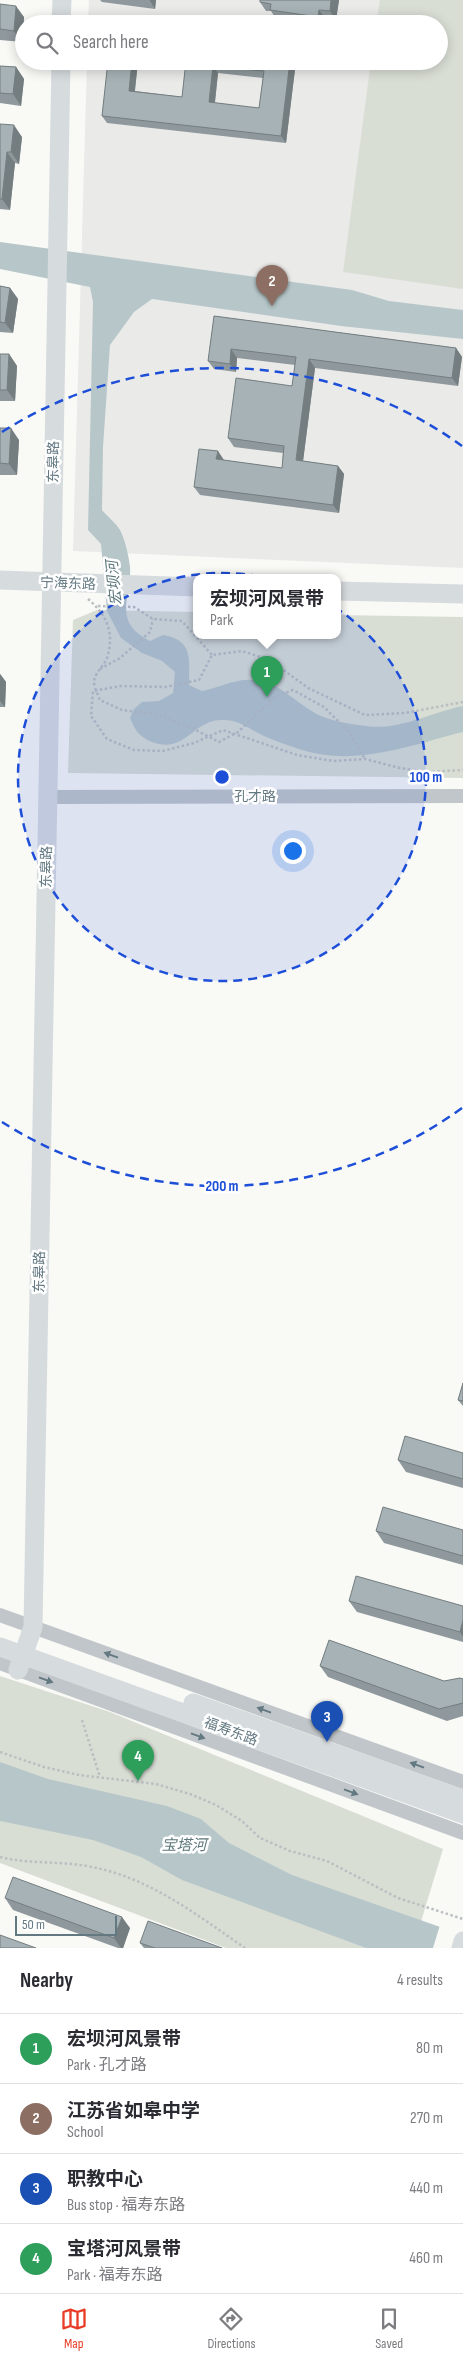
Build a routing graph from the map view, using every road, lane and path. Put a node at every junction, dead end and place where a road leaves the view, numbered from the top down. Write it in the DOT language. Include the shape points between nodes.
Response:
graph roads {
  1 [pos="62,0"];
  2 [pos="62,15"];
  3 [pos="61,70"];
  4 [pos="0,580"];
  5 [pos="50,583"];
  6 [pos="193,587"];
  7 [pos="341,591"];
  8 [pos="463,594"];
  9 [pos="153,619"];
  10 [pos="193,633"];
  11 [pos="198,639"];
  12 [pos="212,655"];
  13 [pos="99,669"];
  14 [pos="463,702"];
  15 [pos="366,759"];
  16 [pos="463,770"];
  17 [pos="463,796"];
  18 [pos="47,797"];
  19 [pos="0,1614"];
  20 [pos="0,1634"];
  21 [pos="0,1647"];
  22 [pos="25,1649"];
  23 [pos="0,1663"];
  24 [pos="82,1720"];
  25 [pos="0,1752"];
  26 [pos="100,1777"];
  27 [pos="463,1782"];
  28 [pos="463,1799"];
  29 [pos="463,1814"];
  30 [pos="463,1832"];
  31 [pos="0,1857"];
  32 [pos="463,1919"];
  33 [pos="463,1941"];
  34 [pos="245,1948"];
  35 [pos="461,1948"];
  1 -- 2 [label="street"];
  3 -- 5 [label="street, 东皋路"];
  4 -- 5 [label="street, 宁海东路"];
  5 -- 6 [label="street, 宁海东路"];
  5 -- 18 [label="street, 东皋路"];
  7 -- 8 [label="street"];
  9 -- 10 [label="path" via="182,621"];
  9 -- 13 [label="path" via="150,632 120,658"];
  9 -- 13 [label="path" via="134,607 97,606 111,630 107,659"];
  11 -- 12 [label="path"];
  12 -- 14 [label="path" via="242,651 270,660 308,688 365,715"];
  12 -- 15 [label="path" via="199,680 165,688 121,686 93,691 91,716 107,739 134,750 163,751 194,743 223,730 297,755 333,761"];
  13 -- 15 [label="path" via="94,683 100,700 122,710 162,716 219,742 238,732 275,696 293,690 324,707 348,732"];
  15 -- 16 [label="path" via="426,772"];
  17 -- 18 [label="street, 孔才路"];
  18 -- 22 [label="street, 东皋路"];
  19 -- 22 [label="street"];
  20 -- 22 [label="street, 福寿东路"];
  21 -- 22 [label="street, 福寿东路"];
  22 -- 23 [label="street"];
  27 -- 22 [label="street, one-way"];
  22 -- 28 [label="street, 福寿东路"];
  22 -- 29 [label="street, 福寿东路"];
  22 -- 30 [label="street, one-way"];
  24 -- 26 [label="path"];
  25 -- 26 [label="path" via="44,1768"];
  26 -- 32 [label="path" via="156,1784 216,1804 260,1838 290,1852 327,1861 398,1898"];
  31 -- 34 [label="path" via="86,1866 137,1880 169,1896"];
  33 -- 35 [label="street"];
}
